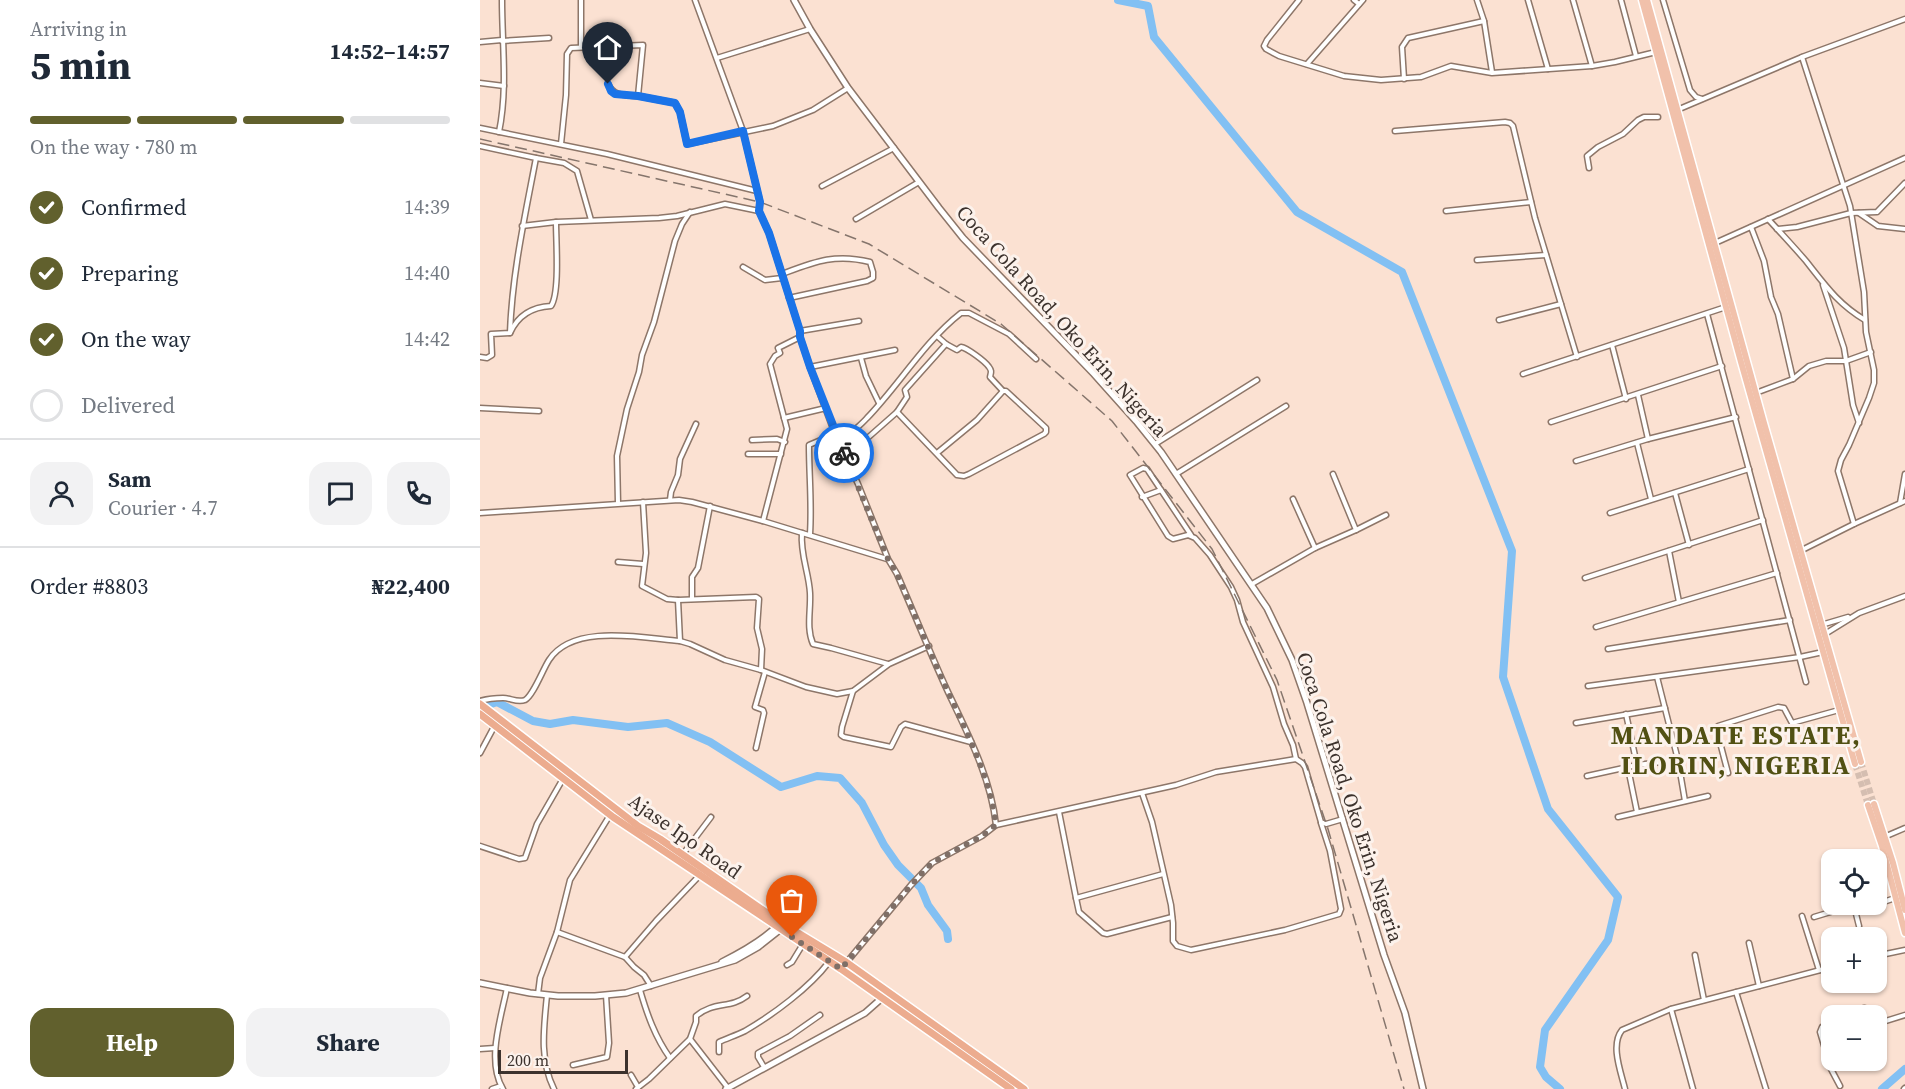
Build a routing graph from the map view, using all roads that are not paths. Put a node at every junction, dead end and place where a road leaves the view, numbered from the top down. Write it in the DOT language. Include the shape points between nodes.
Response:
graph roads {
  1 [pos="502,0"];
  2 [pos="581,0"];
  3 [pos="695,0"];
  4 [pos="794,0"];
  5 [pos="1299,0"];
  6 [pos="1354,0"];
  7 [pos="1477,0"];
  8 [pos="1528,0"];
  9 [pos="1573,0"];
  10 [pos="1621,0"];
  11 [pos="1642,0"];
  12 [pos="1647,0"];
  13 [pos="1663,0"];
  14 [pos="1361,2"];
  15 [pos="1905,19"];
  16 [pos="1484,21"];
  17 [pos="810,29"];
  18 [pos="549,38"];
  19 [pos="502,41"];
  20 [pos="480,42"];
  21 [pos="581,48"];
  22 [pos="1656,52"];
  23 [pos="1636,56"];
  24 [pos="1802,57"];
  25 [pos="717,58"];
  26 [pos="1307,64"];
  27 [pos="1592,66"];
  28 [pos="1548,69"];
  29 [pos="1492,73"];
  30 [pos="1404,79"];
  31 [pos="480,83"];
  32 [pos="608,84"];
  33 [pos="504,86"];
  34 [pos="848,88"];
  35 [pos="638,96"];
  36 [pos="1703,99"];
  37 [pos="1674,111"];
  38 [pos="1658,117"];
  39 [pos="480,128"];
  40 [pos="743,131"];
  41 [pos="1395,131"];
  42 [pos="499,132"];
  43 [pos="561,144"];
  44 [pos="480,146"];
  45 [pos="894,147"];
  46 [pos="536,158"];
  47 [pos="1905,158"];
  48 [pos="1589,168"];
  49 [pos="919,182"];
  50 [pos="1905,183"];
  51 [pos="822,186"];
  52 [pos="1843,186"];
  53 [pos="757,191"];
  54 [pos="1531,202"];
  55 [pos="759,211"];
  56 [pos="1446,211"];
  57 [pos="690,212"];
  58 [pos="1858,212"];
  59 [pos="1851,213"];
  60 [pos="677,216"];
  61 [pos="856,219"];
  62 [pos="1768,219"];
  63 [pos="591,220"];
  64 [pos="556,222"];
  65 [pos="682,224"];
  66 [pos="522,226"];
  67 [pos="1751,227"];
  68 [pos="1778,229"];
  69 [pos="1905,229"];
  70 [pos="1714,243"];
  71 [pos="1546,255"];
  72 [pos="1477,260"];
  73 [pos="743,267"];
  74 [pos="782,276"];
  75 [pos="1823,285"];
  76 [pos="789,298"];
  77 [pos="1561,304"];
  78 [pos="1726,307"];
  79 [pos="1707,314"];
  80 [pos="1498,320"];
  81 [pos="859,321"];
  82 [pos="1866,321"];
  83 [pos="800,331"];
  84 [pos="510,333"];
  85 [pos="937,336"];
  86 [pos="800,337"];
  87 [pos="946,344"];
  88 [pos="1612,345"];
  89 [pos="895,350"];
  90 [pos="1871,352"];
  91 [pos="480,357"];
  92 [pos="1577,357"];
  93 [pos="861,358"];
  94 [pos="1036,359"];
  95 [pos="1846,362"];
  96 [pos="1722,366"];
  97 [pos="810,367"];
  98 [pos="1523,374"];
  99 [pos="1793,379"];
  100 [pos="1257,380"];
  101 [pos="1003,391"];
  102 [pos="1761,391"];
  103 [pos="1638,395"];
  104 [pos="1626,399"];
  105 [pos="879,403"];
  106 [pos="1286,406"];
  107 [pos="480,408"];
  108 [pos="826,408"];
  109 [pos="539,411"];
  110 [pos="897,412"];
  111 [pos="1736,417"];
  112 [pos="784,418"];
  113 [pos="1551,422"];
  114 [pos="1859,423"];
  115 [pos="696,424"];
  116 [pos="835,434"];
  117 [pos="1648,439"];
  118 [pos="752,440"];
  119 [pos="863,441"];
  120 [pos="785,442"];
  121 [pos="1637,443"];
  122 [pos="1155,444"];
  123 [pos="841,446"];
  124 [pos="937,453"];
  125 [pos="748,454"];
  126 [pos="781,454"];
  127 [pos="1576,461"];
  128 [pos="1749,469"];
  129 [pos="1176,474"];
  130 [pos="1333,474"];
  131 [pos="1905,474"];
  132 [pos="1161,490"];
  133 [pos="1675,493"];
  134 [pos="1142,497"];
  135 [pos="1293,499"];
  136 [pos="670,500"];
  137 [pos="1652,500"];
  138 [pos="1905,501"];
  139 [pos="643,502"];
  140 [pos="618,503"];
  141 [pos="1899,504"];
  142 [pos="710,506"];
  143 [pos="480,513"];
  144 [pos="1610,513"];
  145 [pos="1386,515"];
  146 [pos="1763,520"];
  147 [pos="763,521"];
  148 [pos="1854,524"];
  149 [pos="1356,530"];
  150 [pos="802,533"];
  151 [pos="810,534"];
  152 [pos="1195,538"];
  153 [pos="1689,545"];
  154 [pos="1315,548"];
  155 [pos="1669,550"];
  156 [pos="1799,551"];
  157 [pos="888,559"];
  158 [pos="618,562"];
  159 [pos="644,564"];
  160 [pos="1777,573"];
  161 [pos="1585,578"];
  162 [pos="1252,584"];
  163 [pos="1905,596"];
  164 [pos="692,598"];
  165 [pos="678,600"];
  166 [pos="1679,602"];
  167 [pos="1852,616"];
  168 [pos="1790,620"];
  169 [pos="1819,625"];
  170 [pos="1596,627"];
  171 [pos="1825,635"];
  172 [pos="680,641"];
  173 [pos="929,646"];
  174 [pos="1608,649"];
  175 [pos="1823,652"];
  176 [pos="1800,657"];
  177 [pos="889,664"];
  178 [pos="763,671"];
  179 [pos="1657,677"];
  180 [pos="1806,682"];
  181 [pos="1588,686"];
  182 [pos="853,691"];
  183 [pos="481,706"];
  184 [pos="1665,708"];
  185 [pos="1840,710"];
  186 [pos="1626,714"];
  187 [pos="1576,723"];
  188 [pos="495,725"];
  189 [pos="972,742"];
  190 [pos="756,748"];
  191 [pos="480,753"];
  192 [pos="1296,759"];
  193 [pos="1678,760"];
  194 [pos="1637,765"];
  195 [pos="1628,768"];
  196 [pos="1728,773"];
  197 [pos="1587,776"];
  198 [pos="564,777"];
  199 [pos="583,788"];
  200 [pos="1142,793"];
  201 [pos="1708,796"];
  202 [pos="1685,801"];
  203 [pos="1871,805"];
  204 [pos="1059,812"];
  205 [pos="1637,812"];
  206 [pos="610,814"];
  207 [pos="711,817"];
  208 [pos="1618,817"];
  209 [pos="1343,819"];
  210 [pos="1321,822"];
  211 [pos="996,825"];
  212 [pos="1905,828"];
  213 [pos="1882,838"];
  214 [pos="480,846"];
  215 [pos="682,855"];
  216 [pos="1163,874"];
  217 [pos="700,875"];
  218 [pos="1076,898"];
  219 [pos="1896,898"];
  220 [pos="1887,901"];
  221 [pos="1905,910"];
  222 [pos="1821,915"];
  223 [pos="1856,915"];
  224 [pos="1802,916"];
  225 [pos="1172,917"];
  226 [pos="1814,917"];
  227 [pos="780,926"];
  228 [pos="1859,926"];
  229 [pos="557,932"];
  230 [pos="1905,933"];
  231 [pos="1749,943"];
  232 [pos="803,944"];
  233 [pos="1905,950"];
  234 [pos="1887,954"];
  235 [pos="1695,955"];
  236 [pos="626,957"];
  237 [pos="830,962"];
  238 [pos="846,962"];
  239 [pos="787,965"];
  240 [pos="841,969"];
  241 [pos="1819,970"];
  242 [pos="480,983"];
  243 [pos="651,986"];
  244 [pos="1759,986"];
  245 [pos="507,988"];
  246 [pos="640,990"];
  247 [pos="1736,992"];
  248 [pos="538,994"];
  249 [pos="547,994"];
  250 [pos="606,995"];
  251 [pos="747,996"];
  252 [pos="882,998"];
  253 [pos="1704,1000"];
  254 [pos="1671,1009"];
  255 [pos="820,1015"];
  256 [pos="1905,1015"];
  257 [pos="1887,1021"];
  258 [pos="690,1039"];
  259 [pos="495,1048"];
  260 [pos="480,1049"];
  261 [pos="719,1052"];
  262 [pos="670,1058"];
  263 [pos="573,1065"];
  264 [pos="764,1067"];
  265 [pos="1832,1071"];
  266 [pos="632,1075"];
  267 [pos="1840,1086"];
  268 [pos="502,1088"];
  269 [pos="637,1088"];
  270 [pos="727,1088"];
  271 [pos="1007,1088"];
  272 [pos="492,1089"];
  273 [pos="554,1089"];
  274 [pos="1024,1089"];
  275 [pos="1423,1089"];
  276 [pos="1625,1089"];
  277 [pos="1693,1089"];
  278 [pos="1766,1089"];
  1 -- 19 [label="street"];
  2 -- 21 [label="street"];
  3 -- 25 [label="street"];
  4 -- 17 [label="street, Coca Cola Road, Oko Erin, Nigeria"];
  5 -- 26 [label="street" via="1264,46 1279,56"];
  6 -- 14 [label="street"];
  7 -- 16 [label="street"];
  8 -- 28 [label="street"];
  9 -- 27 [label="street"];
  10 -- 23 [label="street"];
  11 -- 22 [label="main road"];
  12 -- 37 [label="main road"];
  13 -- 36 [label="street" via="1690,90"];
  14 -- 26 [label="street"];
  15 -- 24 [label="street"];
  16 -- 29 [label="street"];
  16 -- 30 [label="street" via="1408,38 1402,47"];
  17 -- 25 [label="street"];
  17 -- 34 [label="street, Coca Cola Road, Oko Erin, Nigeria"];
  18 -- 19 [label="street"];
  19 -- 20 [label="street"];
  19 -- 33 [label="street"];
  21 -- 35 [label="street" via="643,45"];
  21 -- 43 [label="street" via="571,48 567,54"];
  22 -- 23 [label="street"];
  22 -- 37 [label="main road"];
  23 -- 27 [label="street"];
  24 -- 36 [label="street"];
  24 -- 52 [label="street"];
  25 -- 40 [label="street"];
  26 -- 30 [label="street" via="1355,78"];
  27 -- 28 [label="street"];
  28 -- 29 [label="street"];
  29 -- 30 [label="street" via="1451,66"];
  31 -- 33 [label="street"];
  32 -- 35 [label="street" via="615,94"];
  33 -- 42 [label="street"];
  34 -- 40 [label="street" via="799,116 751,132"];
  34 -- 45 [label="street, Coca Cola Road, Oko Erin, Nigeria"];
  35 -- 40 [label="street" via="675,103 687,144"];
  36 -- 37 [label="street"];
  37 -- 70 [label="main road"];
  37 -- 78 [label="main road"];
  38 -- 48 [label="street" via="1638,120 1592,151 1587,156"];
  39 -- 42 [label="street"];
  40 -- 53 [label="street"];
  41 -- 54 [label="street" via="1510,123"];
  42 -- 43 [label="street"];
  43 -- 53 [label="street"];
  44 -- 46 [label="street"];
  45 -- 49 [label="street, Coca Cola Road, Oko Erin, Nigeria"];
  45 -- 51 [label="street"];
  46 -- 63 [label="street" via="564,163 577,171"];
  46 -- 66 [label="street"];
  47 -- 52 [label="street"];
  49 -- 61 [label="street"];
  49 -- 122 [label="street, Coca Cola Road, Oko Erin, Nigeria" via="963,238 1110,391"];
  50 -- 58 [label="street" via="1877,212"];
  52 -- 59 [label="street"];
  52 -- 62 [label="street"];
  53 -- 55 [label="street"];
  54 -- 56 [label="street"];
  54 -- 71 [label="street"];
  55 -- 57 [label="street" via="725,204"];
  55 -- 74 [label="street"];
  57 -- 60 [label="street"];
  57 -- 65 [label="street"];
  58 -- 59 [label="street"];
  58 -- 69 [label="street" via="1878,226"];
  59 -- 68 [label="street"];
  59 -- 82 [label="street"];
  60 -- 63 [label="street"];
  60 -- 65 [label="street"];
  62 -- 67 [label="street"];
  62 -- 68 [label="street"];
  63 -- 64 [label="street"];
  64 -- 66 [label="street"];
  64 -- 84 [label="street" via="555,301 516,320"];
  65 -- 140 [label="street" via="625,417 617,456"];
  66 -- 84 [label="street" via="510,305"];
  67 -- 70 [label="street"];
  67 -- 99 [label="street" via="1764,261"];
  68 -- 75 [label="street"];
  70 -- 156 [label="main road"];
  71 -- 72 [label="street"];
  71 -- 77 [label="street"];
  73 -- 74 [label="street" via="765,280"];
  74 -- 76 [label="street"];
  74 -- 76 [label="street" via="818,262 849,257 870,262 873,278 867,281"];
  75 -- 82 [label="street" via="1849,311"];
  75 -- 95 [label="street"];
  76 -- 83 [label="street"];
  77 -- 80 [label="street"];
  77 -- 92 [label="street"];
  78 -- 79 [label="street"];
  78 -- 156 [label="main road" via="1778,492"];
  79 -- 88 [label="street"];
  79 -- 96 [label="street"];
  81 -- 83 [label="street"];
  82 -- 90 [label="street"];
  83 -- 86 [label="street"];
  84 -- 91 [label="street" via="491,334 492,355"];
  85 -- 87 [label="street"];
  85 -- 94 [label="street" via="961,314 969,313 1009,334"];
  85 -- 105 [label="street"];
  86 -- 97 [label="street"];
  86 -- 112 [label="street" via="778,348 780,353 770,364"];
  87 -- 101 [label="street" via="957,350 965,348 985,363 990,377"];
  87 -- 110 [label="street" via="906,390 907,397"];
  88 -- 92 [label="street"];
  88 -- 104 [label="street"];
  89 -- 93 [label="street"];
  90 -- 95 [label="street"];
  90 -- 114 [label="street" via="1874,383"];
  92 -- 98 [label="street"];
  93 -- 97 [label="street"];
  93 -- 105 [label="street"];
  95 -- 99 [label="street" via="1826,361 1809,366"];
  95 -- 114 [label="street"];
  96 -- 103 [label="street"];
  96 -- 111 [label="street"];
  97 -- 108 [label="street"];
  99 -- 102 [label="street"];
  100 -- 122 [label="street"];
  101 -- 124 [label="street" via="977,420"];
  101 -- 124 [label="street" via="1044,425 1046,432 964,476 957,475"];
  103 -- 104 [label="street"];
  103 -- 117 [label="street"];
  104 -- 113 [label="street"];
  105 -- 123 [label="street"];
  106 -- 129 [label="street"];
  107 -- 109 [label="street"];
  108 -- 112 [label="street"];
  108 -- 116 [label="street"];
  110 -- 119 [label="street"];
  110 -- 124 [label="street"];
  111 -- 117 [label="street"];
  111 -- 128 [label="street"];
  112 -- 120 [label="street"];
  114 -- 148 [label="street" via="1838,471"];
  115 -- 136 [label="street" via="680,459"];
  116 -- 123 [label="street"];
  116 -- 151 [label="street" via="809,445"];
  117 -- 121 [label="street"];
  118 -- 120 [label="street"];
  120 -- 126 [label="street"];
  121 -- 127 [label="street"];
  121 -- 137 [label="street"];
  122 -- 129 [label="street, Coca Cola Road, Oko Erin, Nigeria"];
  123 -- 157 [label="street"];
  125 -- 126 [label="street"];
  126 -- 147 [label="street"];
  128 -- 133 [label="street"];
  128 -- 146 [label="street"];
  129 -- 162 [label="street, Coca Cola Road, Oko Erin, Nigeria"];
  130 -- 149 [label="street"];
  131 -- 141 [label="street"];
  132 -- 134 [label="street"];
  132 -- 134 [label="street" via="1152,474 1143,468 1130,475"];
  132 -- 152 [label="street"];
  133 -- 137 [label="street"];
  133 -- 153 [label="street"];
  134 -- 152 [label="street" via="1171,538"];
  135 -- 154 [label="street"];
  136 -- 139 [label="street"];
  136 -- 142 [label="street"];
  137 -- 144 [label="street"];
  138 -- 141 [label="street"];
  139 -- 140 [label="street"];
  139 -- 159 [label="street"];
  140 -- 143 [label="street"];
  141 -- 148 [label="street"];
  142 -- 147 [label="street"];
  142 -- 164 [label="street" via="698,568 692,577"];
  145 -- 149 [label="street"];
  146 -- 153 [label="street"];
  146 -- 160 [label="street"];
  147 -- 150 [label="street"];
  148 -- 156 [label="street"];
  149 -- 154 [label="street"];
  150 -- 151 [label="street"];
  150 -- 177 [label="street" via="810,592 809,636 813,644"];
  151 -- 157 [label="street"];
  152 -- 192 [label="street" via="1235,597 1279,704"];
  153 -- 155 [label="street"];
  154 -- 162 [label="street"];
  155 -- 161 [label="street"];
  155 -- 166 [label="street"];
  156 -- 169 [label="main road"];
  157 -- 173 [label="street"];
  158 -- 159 [label="street"];
  159 -- 165 [label="street" via="642,586"];
  160 -- 166 [label="street"];
  160 -- 168 [label="street"];
  162 -- 209 [label="street, Coca Cola Road, Oko Erin, Nigeria" via="1292,660"];
  163 -- 167 [label="street"];
  164 -- 165 [label="street"];
  164 -- 178 [label="street" via="759,599 757,628"];
  165 -- 172 [label="street"];
  166 -- 170 [label="street"];
  167 -- 169 [label="street"];
  167 -- 171 [label="street"];
  168 -- 174 [label="street"];
  168 -- 176 [label="street"];
  169 -- 171 [label="main road"];
  169 -- 175 [label="main road"];
  171 -- 185 [label="main road" via="1858,763"];
  172 -- 178 [label="street"];
  172 -- 183 [label="street" via="600,635 566,644 552,656 526,699 501,698"];
  173 -- 177 [label="street"];
  173 -- 189 [label="street"];
  175 -- 176 [label="street"];
  175 -- 185 [label="main road"];
  176 -- 179 [label="street"];
  176 -- 180 [label="street"];
  177 -- 182 [label="street"];
  178 -- 182 [label="street" via="837,694"];
  178 -- 190 [label="street" via="755,707 764,712"];
  179 -- 181 [label="street"];
  179 -- 184 [label="street"];
  182 -- 189 [label="street" via="842,727 844,737 891,747 905,724"];
  183 -- 188 [label="highway, Ajase Ipo Road"];
  183 -- 199 [label="highway, Ajase Ipo Road"];
  184 -- 186 [label="street"];
  184 -- 193 [label="street"];
  185 -- 196 [label="street" via="1792,723 1782,706 1722,723 1717,731"];
  186 -- 187 [label="street"];
  186 -- 194 [label="street"];
  188 -- 191 [label="street"];
  188 -- 198 [label="highway, Ajase Ipo Road"];
  189 -- 211 [label="street" via="987,783"];
  192 -- 200 [label="street" via="1216,772"];
  192 -- 210 [label="street" via="1305,767"];
  193 -- 194 [label="street"];
  193 -- 202 [label="street"];
  194 -- 195 [label="street"];
  195 -- 197 [label="street"];
  195 -- 205 [label="street"];
  198 -- 199 [label="highway, Ajase Ipo Road"];
  198 -- 214 [label="street" via="537,824 525,858 519,860"];
  199 -- 206 [label="highway, Ajase Ipo Road"];
  199 -- 215 [label="highway, Ajase Ipo Road"];
  200 -- 204 [label="street"];
  200 -- 216 [label="street"];
  201 -- 202 [label="street"];
  202 -- 205 [label="street"];
  203 -- 213 [label="main road"];
  204 -- 211 [label="street"];
  204 -- 218 [label="street"];
  205 -- 208 [label="street"];
  206 -- 217 [label="highway, Ajase Ipo Road"];
  206 -- 229 [label="street" via="570,880"];
  207 -- 215 [label="street"];
  209 -- 210 [label="street"];
  209 -- 275 [label="street, Coca Cola Road, Oko Erin, Nigeria" via="1405,1013"];
  210 -- 225 [label="street" via="1339,897 1338,914 1191,950 1173,941"];
  211 -- 238 [label="street" via="932,863"];
  212 -- 213 [label="street"];
  213 -- 219 [label="main road"];
  213 -- 221 [label="main road" via="1893,862"];
  215 -- 227 [label="highway, Ajase Ipo Road"];
  216 -- 218 [label="street"];
  216 -- 225 [label="street"];
  217 -- 227 [label="highway, Ajase Ipo Road"];
  217 -- 236 [label="street"];
  218 -- 225 [label="street" via="1079,912 1107,934"];
  219 -- 220 [label="street"];
  219 -- 230 [label="main road"];
  222 -- 226 [label="street"];
  223 -- 228 [label="street"];
  224 -- 241 [label="street"];
  227 -- 232 [label="highway, Ajase Ipo Road"];
  227 -- 238 [label="highway, Ajase Ipo Road"];
  227 -- 243 [label="street" via="704,970"];
  229 -- 236 [label="street"];
  229 -- 248 [label="street"];
  231 -- 244 [label="street"];
  232 -- 237 [label="highway, Ajase Ipo Road"];
  232 -- 239 [label="street"];
  233 -- 234 [label="street"];
  235 -- 253 [label="street"];
  236 -- 243 [label="street"];
  237 -- 240 [label="highway, Ajase Ipo Road"];
  237 -- 261 [label="street" via="810,985 747,1030 719,1042"];
  238 -- 240 [label="street"];
  238 -- 274 [label="highway, Ajase Ipo Road"];
  240 -- 252 [label="highway, Ajase Ipo Road"];
  241 -- 244 [label="street"];
  242 -- 245 [label="street"];
  243 -- 246 [label="street"];
  244 -- 247 [label="street"];
  245 -- 248 [label="street"];
  245 -- 259 [label="street"];
  246 -- 250 [label="street"];
  246 -- 262 [label="street" via="649,1019"];
  247 -- 253 [label="street"];
  247 -- 278 [label="street"];
  248 -- 249 [label="street"];
  249 -- 250 [label="street"];
  249 -- 273 [label="street" via="544,1064"];
  250 -- 263 [label="street" via="607,1057"];
  251 -- 258 [label="street" via="734,1004 714,1005 700,1012"];
  252 -- 264 [label="street" via="865,1013"];
  252 -- 271 [label="highway, Ajase Ipo Road"];
  253 -- 254 [label="street"];
  254 -- 276 [label="street" via="1633,1024 1618,1035"];
  254 -- 277 [label="street"];
  255 -- 264 [label="street" via="758,1053"];
  256 -- 257 [label="street"];
  258 -- 262 [label="street"];
  258 -- 270 [label="street"];
  259 -- 260 [label="street"];
  259 -- 268 [label="street"];
  262 -- 269 [label="street"];
  264 -- 270 [label="street"];
  265 -- 267 [label="street"];
  266 -- 269 [label="street"];
  268 -- 272 [label="street"];
}
